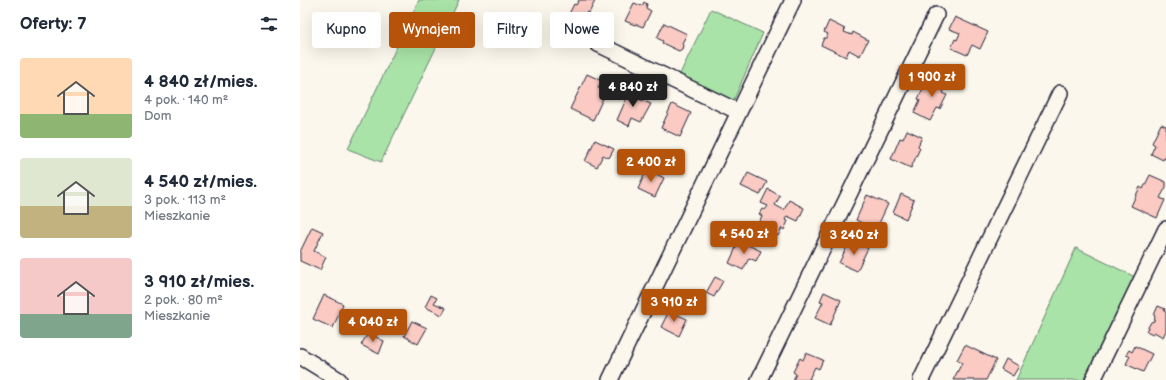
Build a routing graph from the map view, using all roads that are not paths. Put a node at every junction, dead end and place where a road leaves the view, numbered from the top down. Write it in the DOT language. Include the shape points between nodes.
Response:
graph roads {
  1 [pos="792,0"];
  2 [pos="936,15"];
  3 [pos="606,48"];
  4 [pos="1060,93"];
  5 [pos="739,112"];
  6 [pos="1166,229"];
  7 [pos="300,356"];
  8 [pos="339,380"];
  9 [pos="610,380"];
  10 [pos="759,380"];
  11 [pos="921,380"];
  12 [pos="1093,380"];
  1 -- 5 [label="street"];
  2 -- 10 [label="street"];
  3 -- 5 [label="street"];
  4 -- 11 [label="street"];
  5 -- 9 [label="street"];
  6 -- 12 [label="street"];
  7 -- 8 [label="street"];
}
